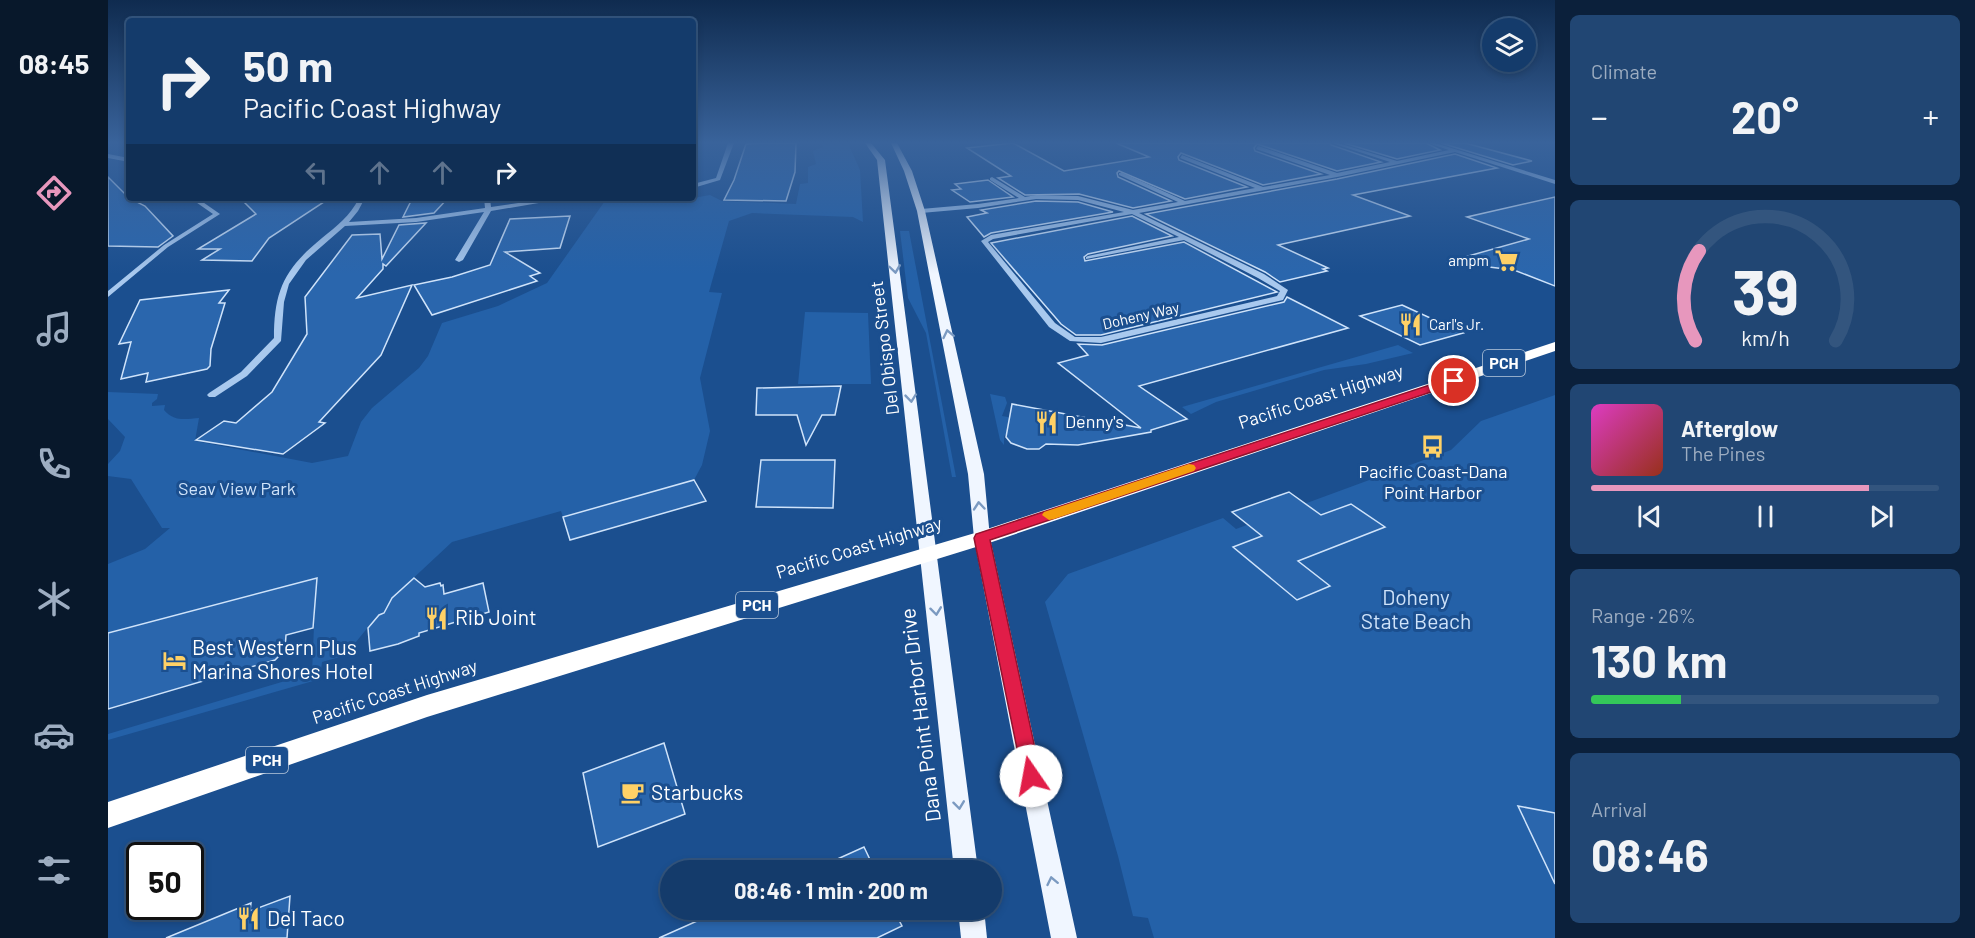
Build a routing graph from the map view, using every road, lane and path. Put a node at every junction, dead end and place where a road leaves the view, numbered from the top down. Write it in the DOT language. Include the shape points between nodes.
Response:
graph roads {
  1 [pos="885,187"];
  2 [pos="914,187"];
  3 [pos="1005,187"];
  4 [pos="1149,187"];
  5 [pos="1257,187"];
  6 [pos="1275,187"];
  7 [pos="1263,189"];
  8 [pos="1023,198"];
  9 [pos="198,201"];
  10 [pos="361,201"];
  11 [pos="486,201"];
  12 [pos="546,201"];
  13 [pos="1185,203"];
  14 [pos="488,210"];
  15 [pos="921,211"];
  16 [pos="1132,212"];
  17 [pos="345,224"];
  18 [pos="1185,238"];
  19 [pos="1088,258"];
  20 [pos="459,260"];
  21 [pos="108,295"];
  22 [pos="1555,346"];
  23 [pos="212,395"];
  24 [pos="981,538"];
  25 [pos="929,553"];
  26 [pos="108,814"];
  27 [pos="965,860"];
  28 [pos="972,920"];
  29 [pos="974,938"];
  30 [pos="1064,938"];
  1 -- 25 [label="main road, Del Obispo Street, one-way"];
  2 -- 15 [label="main road"];
  3 -- 8 [label="street"];
  4 -- 13 [label="street"];
  5 -- 7 [label="street"];
  6 -- 7 [label="street, Doheny Way"];
  7 -- 13 [label="street, Doheny Way"];
  8 -- 15 [label="street, Doheny Way"];
  8 -- 16 [label="street, Doheny Way" via="1078,198"];
  9 -- 21 [label="street" via="217,214 166,246"];
  10 -- 17 [label="street"];
  11 -- 14 [label="street"];
  12 -- 14 [label="street"];
  13 -- 16 [label="street, Doheny Way"];
  14 -- 17 [label="street"];
  14 -- 20 [label="street"];
  24 -- 15 [label="main road, one-way" via="976,474"];
  16 -- 18 [label="street, Doheny Way"];
  16 -- 18 [label="street, Doheny Way" via="984,241 1052,325 1073,339 1101,340 1280,298 1284,290"];
  17 -- 23 [label="street" via="322,240 292,272 280,299 278,339 244,374"];
  18 -- 19 [label="street"];
  22 -- 24 [label="highway, Pacific Coast Highway / PCH"];
  24 -- 25 [label="highway, Pacific Coast Highway / PCH"];
  30 -- 24 [label="main road, one-way"];
  25 -- 26 [label="highway, Pacific Coast Highway / PCH" via="427,706"];
  25 -- 27 [label="main road, Dana Point Harbor Drive, one-way"];
  28 -- 29 [label="main road"];
}
